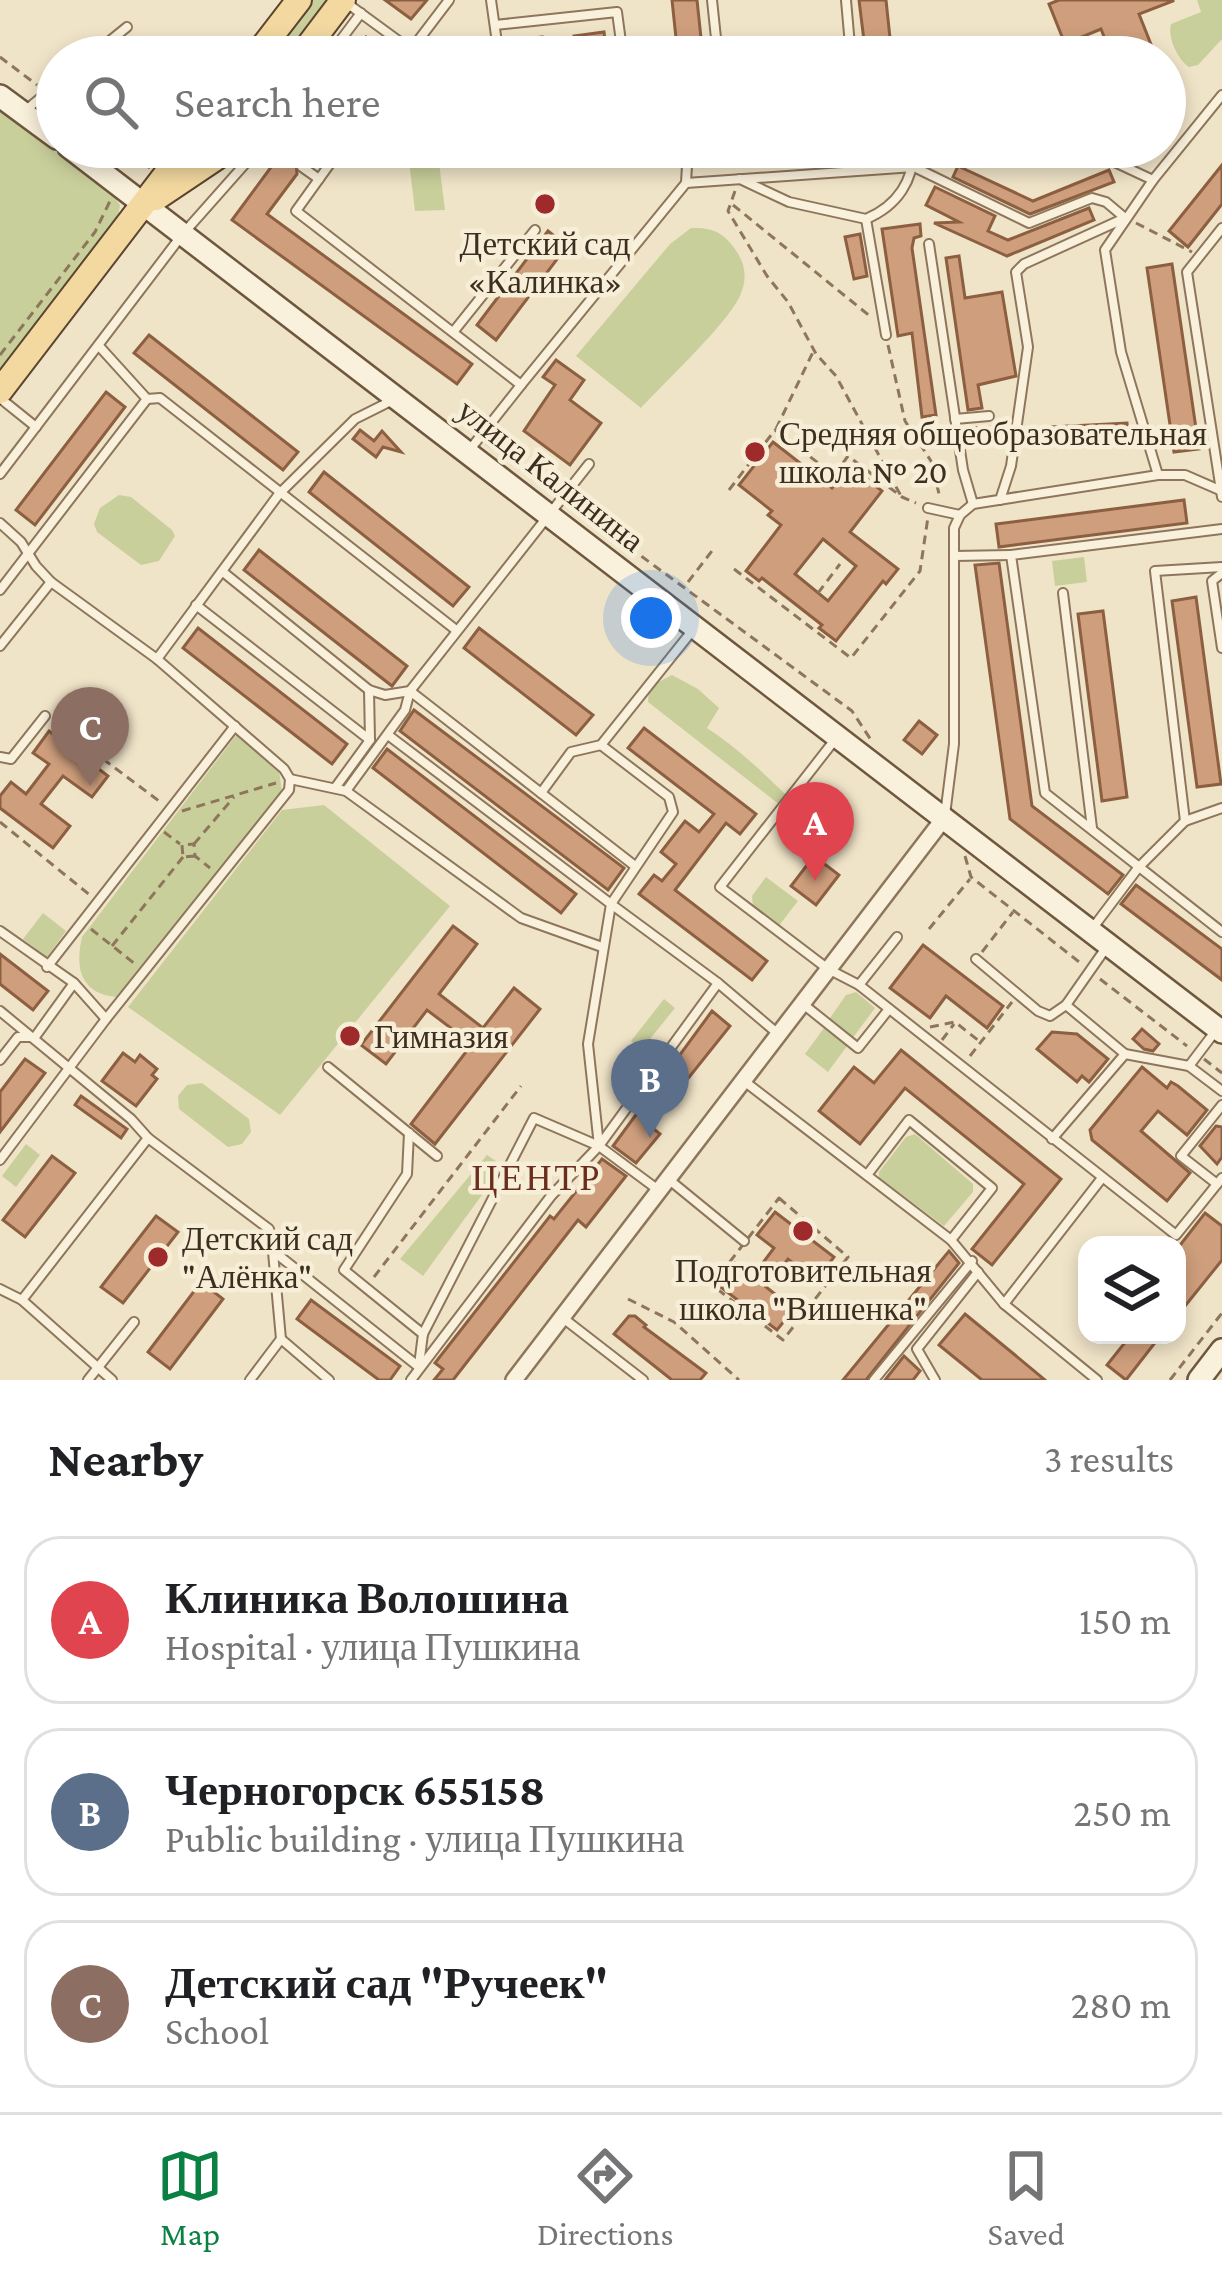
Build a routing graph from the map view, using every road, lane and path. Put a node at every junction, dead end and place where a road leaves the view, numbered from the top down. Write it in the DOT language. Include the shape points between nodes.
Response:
graph roads {
  1 [pos="298,0"];
  2 [pos="449,0"];
  3 [pos="491,0"];
  4 [pos="712,0"];
  5 [pos="846,0"];
  6 [pos="349,4"];
  7 [pos="495,26"];
  8 [pos="127,27"];
  9 [pos="116,36"];
  10 [pos="271,36"];
  11 [pos="319,36"];
  12 [pos="336,36"];
  13 [pos="388,36"];
  14 [pos="422,36"];
  15 [pos="496,36"];
  16 [pos="620,36"];
  17 [pos="716,36"];
  18 [pos="849,36"];
  19 [pos="0,57"];
  20 [pos="36,85"];
  21 [pos="1222,95"];
  22 [pos="0,96"];
  23 [pos="36,101"];
  24 [pos="22,112"];
  25 [pos="36,122"];
  26 [pos="1186,139"];
  27 [pos="96,168"];
  28 [pos="149,168"];
  29 [pos="172,168"];
  30 [pos="200,168"];
  31 [pos="242,168"];
  32 [pos="303,168"];
  33 [pos="327,168"];
  34 [pos="687,168"];
  35 [pos="898,168"];
  36 [pos="913,168"];
  37 [pos="916,168"];
  38 [pos="1127,168"];
  39 [pos="1163,168"];
  40 [pos="140,175"];
  41 [pos="737,178"];
  42 [pos="319,179"];
  43 [pos="1153,180"];
  44 [pos="686,183"];
  45 [pos="144,205"];
  46 [pos="733,205"];
  47 [pos="108,206"];
  48 [pos="866,218"];
  49 [pos="1124,218"];
  50 [pos="1222,228"];
  51 [pos="535,230"];
  52 [pos="182,236"];
  53 [pos="929,244"];
  54 [pos="1198,256"];
  55 [pos="454,331"];
  56 [pos="886,335"];
  57 [pos="99,346"];
  58 [pos="814,350"];
  59 [pos="0,355"];
  60 [pos="521,385"];
  61 [pos="0,395"];
  62 [pos="396,398"];
  63 [pos="147,399"];
  64 [pos="464,412"];
  65 [pos="989,416"];
  66 [pos="956,419"];
  67 [pos="36,427"];
  68 [pos="775,430"];
  69 [pos="474,444"];
  70 [pos="589,464"];
  71 [pos="0,474"];
  72 [pos="1158,475"];
  73 [pos="729,490"];
  74 [pos="1222,493"];
  75 [pos="279,494"];
  76 [pos="902,497"];
  77 [pos="1000,500"];
  78 [pos="973,504"];
  79 [pos="555,506"];
  80 [pos="928,508"];
  81 [pos="944,512"];
  82 [pos="960,514"];
  83 [pos="0,523"];
  84 [pos="1222,529"];
  85 [pos="715,547"];
  86 [pos="29,552"];
  87 [pos="1011,555"];
  88 [pos="954,556"];
  89 [pos="840,563"];
  90 [pos="734,569"];
  91 [pos="1222,570"];
  92 [pos="223,572"];
  93 [pos="52,581"];
  94 [pos="688,582"];
  95 [pos="0,590"];
  96 [pos="818,593"];
  97 [pos="1064,593"];
  98 [pos="196,605"];
  99 [pos="804,611"];
  100 [pos="797,619"];
  101 [pos="694,627"];
  102 [pos="456,630"];
  103 [pos="0,646"];
  104 [pos="1222,649"];
  105 [pos="157,659"];
  106 [pos="369,690"];
  107 [pos="410,691"];
  108 [pos="45,716"];
  109 [pos="235,726"];
  110 [pos="388,735"];
  111 [pos="838,736"];
  112 [pos="370,740"];
  113 [pos="872,741"];
  114 [pos="601,745"];
  115 [pos="0,757"];
  116 [pos="290,779"];
  117 [pos="335,788"];
  118 [pos="346,791"];
  119 [pos="541,793"];
  120 [pos="235,795"];
  121 [pos="1220,810"];
  122 [pos="166,813"];
  123 [pos="945,817"];
  124 [pos="1185,821"];
  125 [pos="0,822"];
  126 [pos="156,826"];
  127 [pos="1092,829"];
  128 [pos="194,844"];
  129 [pos="182,845"];
  130 [pos="962,846"];
  131 [pos="195,856"];
  132 [pos="183,857"];
  133 [pos="635,866"];
  134 [pos="1138,868"];
  135 [pos="221,876"];
  136 [pos="971,878"];
  137 [pos="97,901"];
  138 [pos="611,904"];
  139 [pos="1014,911"];
  140 [pos="81,921"];
  141 [pos="929,929"];
  142 [pos="0,932"];
  143 [pos="1222,932"];
  144 [pos="994,936"];
  145 [pos="897,937"];
  146 [pos="1100,937"];
  147 [pos="112,946"];
  148 [pos="602,947"];
  149 [pos="976,959"];
  150 [pos="47,967"];
  151 [pos="828,969"];
  152 [pos="1090,971"];
  153 [pos="146,973"];
  154 [pos="74,983"];
  155 [pos="718,983"];
  156 [pos="859,985"];
  157 [pos="1017,995"];
  158 [pos="802,1004"];
  159 [pos="1066,1005"];
  160 [pos="889,1009"];
  161 [pos="0,1011"];
  162 [pos="106,1019"];
  163 [pos="956,1022"];
  164 [pos="914,1030"];
  165 [pos="1220,1030"];
  166 [pos="778,1034"];
  167 [pos="35,1036"];
  168 [pos="981,1042"];
  169 [pos="936,1048"];
  170 [pos="1125,1054"];
  171 [pos="1198,1054"];
  172 [pos="0,1060"];
  173 [pos="1189,1066"];
  174 [pos="328,1067"];
  175 [pos="70,1068"];
  176 [pos="961,1068"];
  177 [pos="1222,1073"];
  178 [pos="742,1080"];
  179 [pos="521,1085"];
  180 [pos="1222,1091"];
  181 [pos="1222,1105"];
  182 [pos="409,1133"];
  183 [pos="148,1138"];
  184 [pos="1052,1139"];
  185 [pos="599,1146"];
  186 [pos="437,1156"];
  187 [pos="0,1160"];
  188 [pos="867,1175"];
  189 [pos="1102,1178"];
  190 [pos="1220,1181"];
  191 [pos="663,1184"];
  192 [pos="951,1240"];
  193 [pos="744,1241"];
  194 [pos="273,1251"];
  195 [pos="972,1261"];
  196 [pos="978,1272"];
  197 [pos="365,1288"];
  198 [pos="1,1293"];
  199 [pos="628,1299"];
  200 [pos="22,1300"];
  201 [pos="1004,1304"];
  202 [pos="1222,1313"];
  203 [pos="562,1317"];
  204 [pos="134,1322"];
  205 [pos="423,1334"];
  206 [pos="281,1339"];
  207 [pos="1222,1350"];
  208 [pos="419,1367"];
  209 [pos="97,1369"];
  210 [pos="638,1379"];
  211 [pos="88,1380"];
  212 [pos="112,1380"];
  213 [pos="250,1380"];
  214 [pos="329,1380"];
  215 [pos="411,1380"];
  216 [pos="514,1380"];
  217 [pos="740,1380"];
  218 [pos="874,1380"];
  219 [pos="934,1380"];
  220 [pos="1097,1380"];
  221 [pos="1170,1380"];
  222 [pos="1198,1380"];
  1 -- 10 [label="main road"];
  2 -- 14 [label="lane"];
  3 -- 7 [label="lane"];
  4 -- 17 [label="lane"];
  5 -- 18 [label="lane"];
  6 -- 11 [label="main road"];
  6 -- 12 [label="lane"];
  6 -- 13 [label="lane"];
  7 -- 15 [label="lane"];
  7 -- 16 [label="lane" via="617,12"];
  8 -- 9 [label="lane"];
  19 -- 20 [label="path"];
  21 -- 26 [label="lane"];
  22 -- 24 [label="main road"];
  23 -- 24 [label="lane"];
  24 -- 25 [label="main road"];
  27 -- 45 [label="main road, улица Калинина"];
  28 -- 40 [label="path" via="152,176"];
  29 -- 45 [label="main road"];
  30 -- 45 [label="main road"];
  31 -- 52 [label="lane"];
  32 -- 42 [label="lane"];
  33 -- 42 [label="lane"];
  34 -- 44 [label="lane"];
  35 -- 41 [label="lane"];
  36 -- 48 [label="lane" via="895,201"];
  37 -- 49 [label="lane" via="1029,223 1092,198"];
  38 -- 43 [label="lane"];
  39 -- 43 [label="lane"];
  41 -- 44 [label="lane"];
  41 -- 46 [label="path"];
  41 -- 48 [label="lane" via="789,202"];
  42 -- 55 [label="lane" via="296,211"];
  43 -- 49 [label="lane"];
  44 -- 60 [label="lane"];
  45 -- 52 [label="main road, улица Калинина"];
  45 -- 61 [label="main road"];
  46 -- 56 [label="path"];
  46 -- 58 [label="path" via="728,212"];
  47 -- 59 [label="path"];
  48 -- 56 [label="lane"];
  49 -- 54 [label="path"];
  49 -- 72 [label="lane" via="1105,250 1121,352"];
  49 -- 77 [label="lane" via="1016,272 1028,347"];
  50 -- 54 [label="lane"];
  51 -- 55 [label="lane"];
  52 -- 57 [label="lane"];
  52 -- 62 [label="main road, улица Калинина"];
  53 -- 66 [label="lane"];
  54 -- 74 [label="lane" via="1187,272"];
  55 -- 60 [label="lane"];
  56 -- 81 [label="path" via="905,421 931,461"];
  57 -- 63 [label="lane"];
  57 -- 67 [label="lane"];
  58 -- 68 [label="path"];
  58 -- 76 [label="path"];
  60 -- 69 [label="lane"];
  61 -- 67 [label="lane"];
  62 -- 69 [label="main road, улица Калинина"];
  62 -- 75 [label="lane" via="355,419"];
  63 -- 75 [label="lane" via="160,398"];
  63 -- 86 [label="lane"];
  64 -- 69 [label="path"];
  65 -- 66 [label="lane"];
  66 -- 78 [label="lane"];
  67 -- 71 [label="lane"];
  68 -- 73 [label="path"];
  68 -- 76 [label="path" via="834,475 848,456"];
  69 -- 79 [label="main road, улица Калинина"];
  69 -- 79 [label="path"];
  70 -- 79 [label="lane"];
  72 -- 74 [label="lane" via="1185,475"];
  72 -- 77 [label="lane"];
  75 -- 92 [label="lane"];
  75 -- 102 [label="lane"];
  76 -- 80 [label="path"];
  77 -- 78 [label="lane"];
  78 -- 82 [label="lane"];
  79 -- 101 [label="main road, улица Калинина"];
  79 -- 102 [label="lane"];
  79 -- 113 [label="path" via="852,711"];
  80 -- 81 [label="lane"];
  80 -- 100 [label="path" via="920,571 851,658"];
  81 -- 82 [label="lane"];
  82 -- 88 [label="lane"];
  83 -- 86 [label="lane"];
  84 -- 87 [label="lane"];
  85 -- 94 [label="path"];
  86 -- 93 [label="lane"];
  86 -- 95 [label="lane"];
  87 -- 88 [label="lane"];
  87 -- 127 [label="lane" via="1045,794"];
  88 -- 123 [label="lane" via="954,744"];
  89 -- 96 [label="path"];
  90 -- 100 [label="path"];
  91 -- 104 [label="lane" via="1212,581"];
  91 -- 124 [label="lane" via="1155,571"];
  92 -- 98 [label="lane"];
  92 -- 106 [label="lane"];
  93 -- 103 [label="lane"];
  93 -- 105 [label="lane"];
  97 -- 127 [label="lane"];
  98 -- 105 [label="lane"];
  98 -- 112 [label="lane"];
  99 -- 100 [label="path"];
  101 -- 111 [label="main road, улица Калинина"];
  101 -- 114 [label="lane"];
  102 -- 107 [label="lane"];
  105 -- 109 [label="lane"];
  106 -- 107 [label="lane"];
  106 -- 112 [label="lane"];
  107 -- 110 [label="lane"];
  107 -- 119 [label="lane"];
  108 -- 115 [label="lane" via="11,759"];
  108 -- 122 [label="path"];
  109 -- 116 [label="lane"];
  109 -- 122 [label="lane"];
  110 -- 118 [label="lane"];
  110 -- 138 [label="lane"];
  111 -- 123 [label="main road, улица Калинина"];
  111 -- 151 [label="lane" via="720,886"];
  112 -- 117 [label="lane"];
  114 -- 119 [label="lane" via="571,752"];
  114 -- 133 [label="lane" via="668,797 673,812"];
  116 -- 117 [label="lane"];
  116 -- 120 [label="path"];
  116 -- 135 [label="lane"];
  117 -- 118 [label="lane"];
  118 -- 148 [label="lane" via="521,919"];
  119 -- 133 [label="lane"];
  120 -- 122 [label="path"];
  120 -- 128 [label="path"];
  121 -- 124 [label="lane"];
  122 -- 126 [label="lane"];
  123 -- 146 [label="main road, улица Калинина"];
  123 -- 151 [label="street"];
  124 -- 134 [label="lane"];
  125 -- 137 [label="path"];
  126 -- 129 [label="path"];
  126 -- 137 [label="lane"];
  127 -- 134 [label="lane"];
  128 -- 129 [label="path"];
  128 -- 131 [label="path"];
  129 -- 132 [label="path"];
  130 -- 136 [label="path"];
  131 -- 132 [label="path"];
  131 -- 135 [label="path"];
  132 -- 147 [label="path"];
  133 -- 138 [label="lane"];
  134 -- 143 [label="lane"];
  134 -- 146 [label="lane"];
  135 -- 153 [label="lane"];
  136 -- 139 [label="path"];
  136 -- 141 [label="path"];
  137 -- 140 [label="lane"];
  138 -- 148 [label="lane"];
  138 -- 155 [label="lane"];
  139 -- 144 [label="path"];
  139 -- 152 [label="path"];
  140 -- 147 [label="path"];
  140 -- 150 [label="lane"];
  142 -- 150 [label="lane"];
  145 -- 156 [label="lane"];
  146 -- 152 [label="lane"];
  146 -- 165 [label="main road, улица Калинина"];
  147 -- 153 [label="path"];
  148 -- 185 [label="lane" via="588,1045"];
  149 -- 157 [label="lane"];
  150 -- 154 [label="lane"];
  151 -- 156 [label="lane"];
  151 -- 158 [label="street"];
  152 -- 159 [label="lane"];
  152 -- 171 [label="path"];
  153 -- 162 [label="lane"];
  154 -- 162 [label="lane"];
  154 -- 167 [label="lane"];
  155 -- 166 [label="lane"];
  155 -- 185 [label="lane"];
  156 -- 160 [label="lane"];
  157 -- 159 [label="lane" via="1050,1016"];
  157 -- 168 [label="path"];
  158 -- 160 [label="lane" via="858,1048"];
  158 -- 166 [label="street"];
  159 -- 170 [label="lane"];
  160 -- 164 [label="lane"];
  161 -- 167 [label="lane"];
  162 -- 175 [label="lane"];
  163 -- 164 [label="path"];
  163 -- 168 [label="path"];
  163 -- 169 [label="path"];
  164 -- 169 [label="lane"];
  165 -- 171 [label="lane"];
  166 -- 178 [label="street"];
  167 -- 172 [label="lane" via="18,1037"];
  167 -- 175 [label="lane"];
  168 -- 176 [label="path"];
  169 -- 176 [label="lane"];
  170 -- 173 [label="lane"];
  170 -- 184 [label="lane"];
  171 -- 173 [label="lane"];
  171 -- 177 [label="path"];
  173 -- 180 [label="lane"];
  174 -- 182 [label="lane"];
  175 -- 183 [label="lane"];
  175 -- 187 [label="lane"];
  176 -- 184 [label="lane"];
  178 -- 188 [label="lane"];
  178 -- 191 [label="street"];
  179 -- 197 [label="path"];
  181 -- 190 [label="lane" via="1181,1156"];
  182 -- 186 [label="lane"];
  182 -- 197 [label="lane" via="407,1174 344,1270"];
  183 -- 194 [label="lane" via="269,1229"];
  183 -- 200 [label="lane"];
  184 -- 189 [label="lane"];
  185 -- 191 [label="lane"];
  185 -- 205 [label="lane" via="534,1118"];
  185 -- 208 [label="lane"];
  188 -- 192 [label="lane"];
  188 -- 192 [label="lane" via="909,1120 992,1188"];
  189 -- 190 [label="lane" via="1176,1235"];
  189 -- 201 [label="lane"];
  191 -- 193 [label="lane"];
  191 -- 203 [label="street"];
  192 -- 195 [label="lane"];
  193 -- 193 [label="path" via="712,1285 783,1340 848,1257 778,1198"];
  194 -- 206 [label="lane"];
  194 -- 208 [label="lane"];
  195 -- 196 [label="lane"];
  195 -- 218 [label="lane"];
  196 -- 201 [label="lane"];
  196 -- 219 [label="lane" via="917,1349"];
  197 -- 205 [label="lane"];
  198 -- 200 [label="lane"];
  199 -- 217 [label="path" via="674,1322"];
  200 -- 209 [label="lane"];
  201 -- 220 [label="lane"];
  202 -- 221 [label="path"];
  203 -- 210 [label="lane"];
  203 -- 216 [label="street"];
  204 -- 209 [label="lane"];
  205 -- 208 [label="lane"];
  206 -- 213 [label="lane"];
  206 -- 214 [label="lane"];
  207 -- 222 [label="main road"];
  208 -- 215 [label="lane"];
  209 -- 211 [label="lane"];
  209 -- 212 [label="lane"];
}
